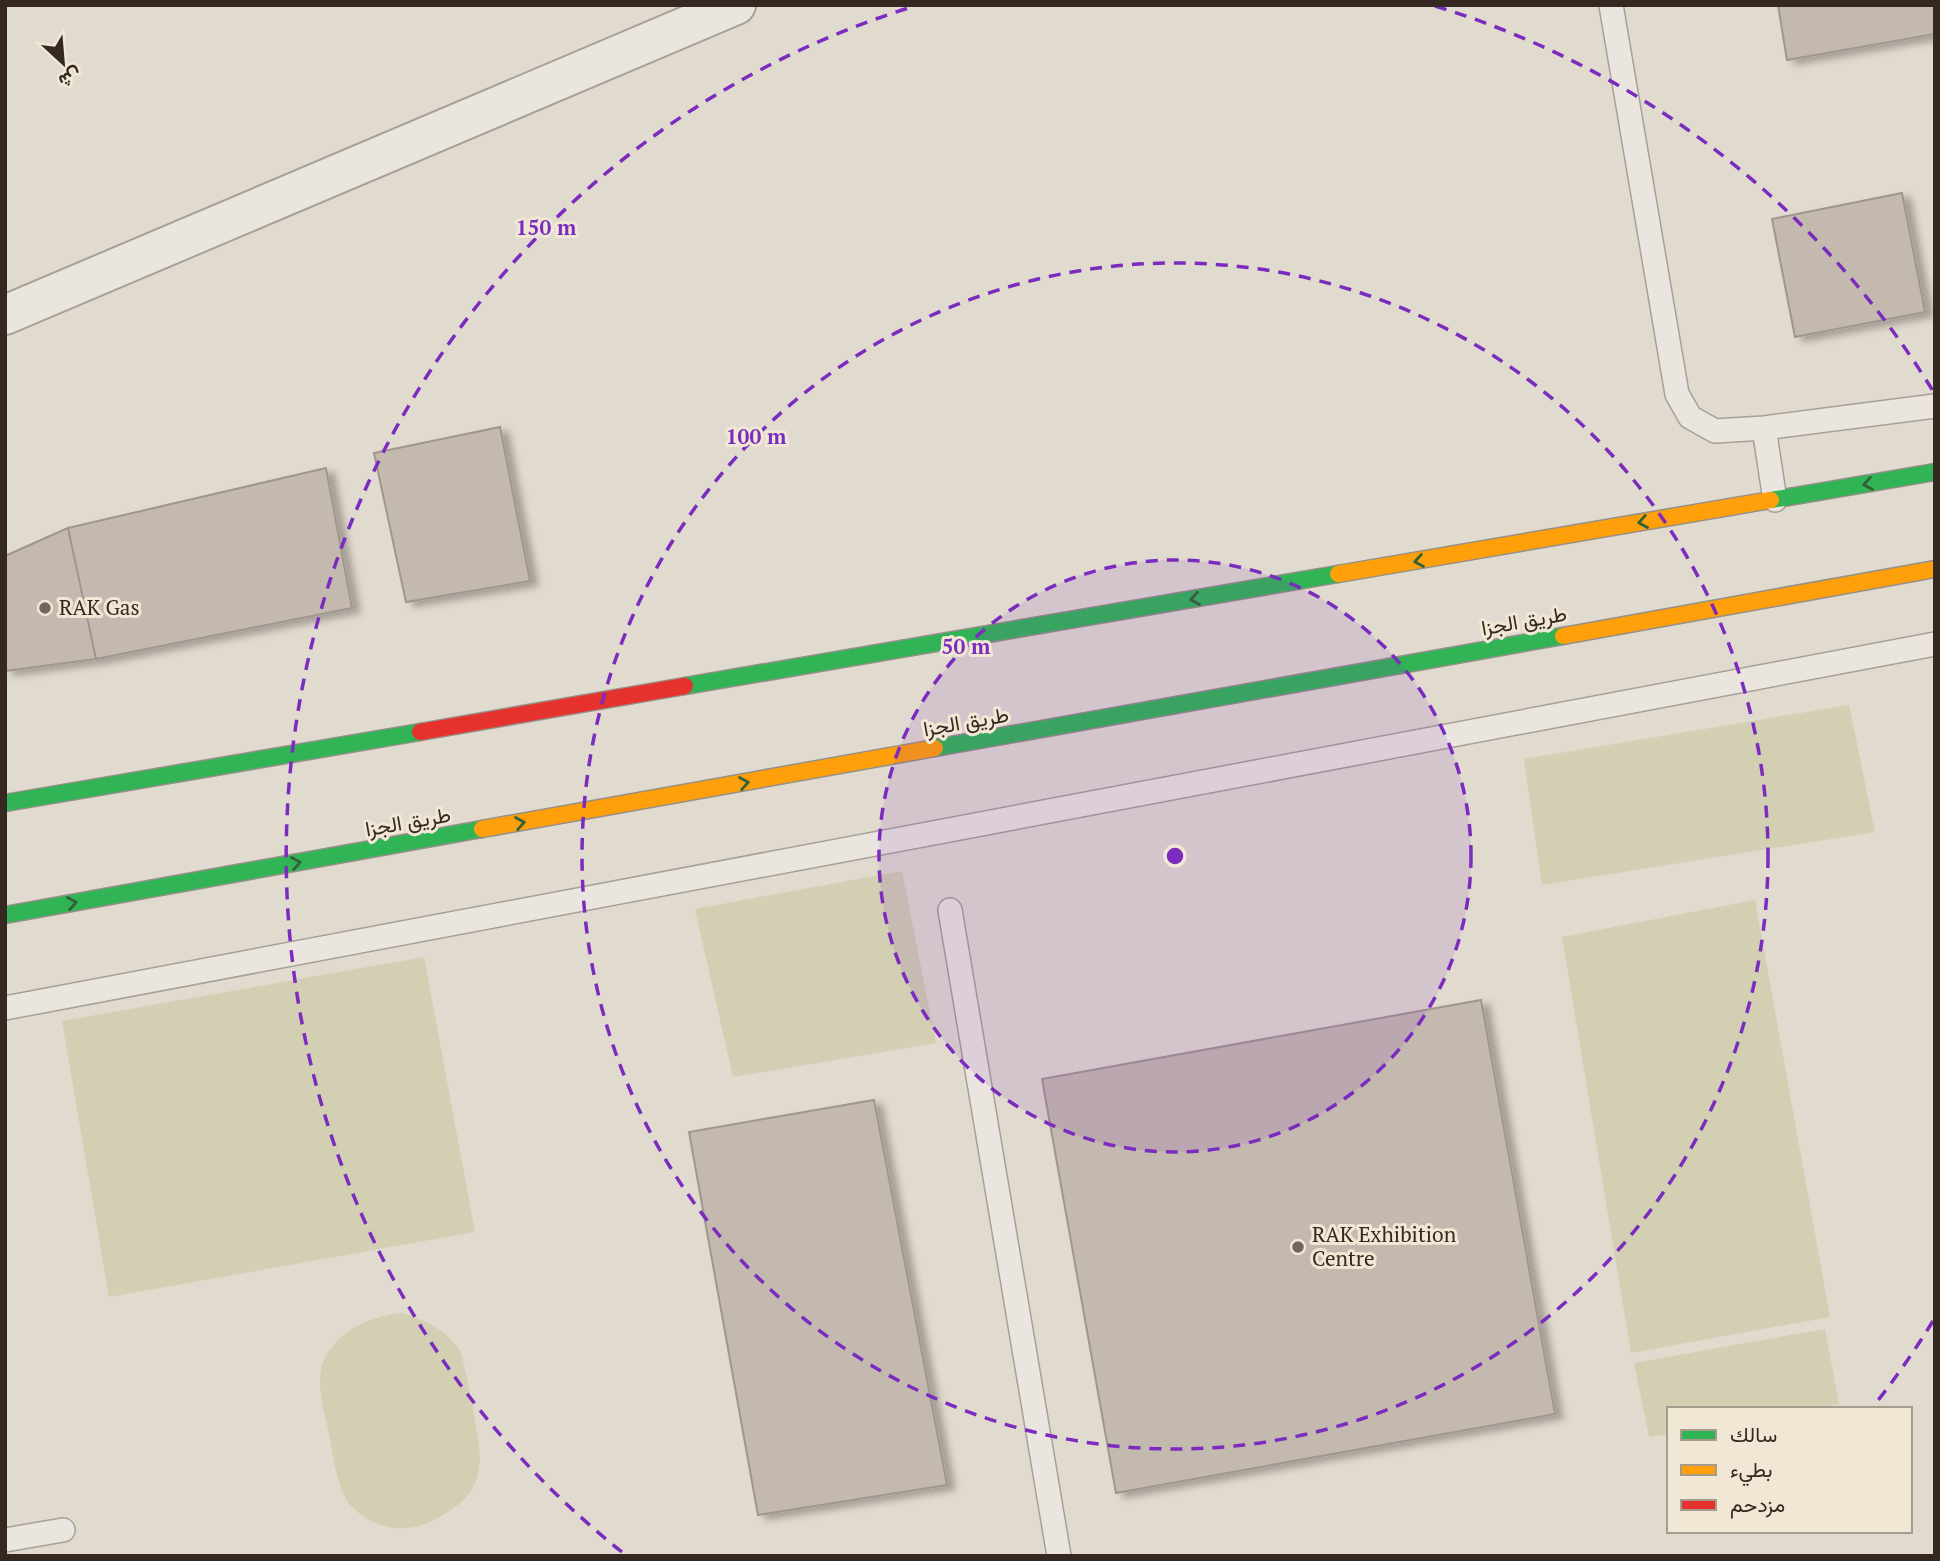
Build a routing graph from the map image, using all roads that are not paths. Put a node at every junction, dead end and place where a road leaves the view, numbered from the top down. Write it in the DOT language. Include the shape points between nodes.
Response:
graph roads {
  1 [pos="736,5"];
  2 [pos="1611,5"];
  3 [pos="5,315"];
  4 [pos="1935,406"];
  5 [pos="1763,429"];
  6 [pos="1935,472"];
  7 [pos="1775,500"];
  8 [pos="1935,569"];
  9 [pos="1935,644"];
  10 [pos="5,803"];
  11 [pos="950,910"];
  12 [pos="5,915"];
  13 [pos="5,1008"];
  14 [pos="63,1530"];
  15 [pos="5,1540"];
  16 [pos="1059,1556"];
  1 -- 3 [label="street"];
  2 -- 5 [label="lane" via="1677,394 1690,417 1715,431"];
  4 -- 5 [label="lane"];
  5 -- 7 [label="lane"];
  6 -- 7 [label="main road, one-way"];
  7 -- 10 [label="main road, one-way"];
  12 -- 8 [label="main road, طريق الجزا, one-way"];
  9 -- 13 [label="lane"];
  11 -- 16 [label="lane"];
  14 -- 15 [label="lane"];
}
